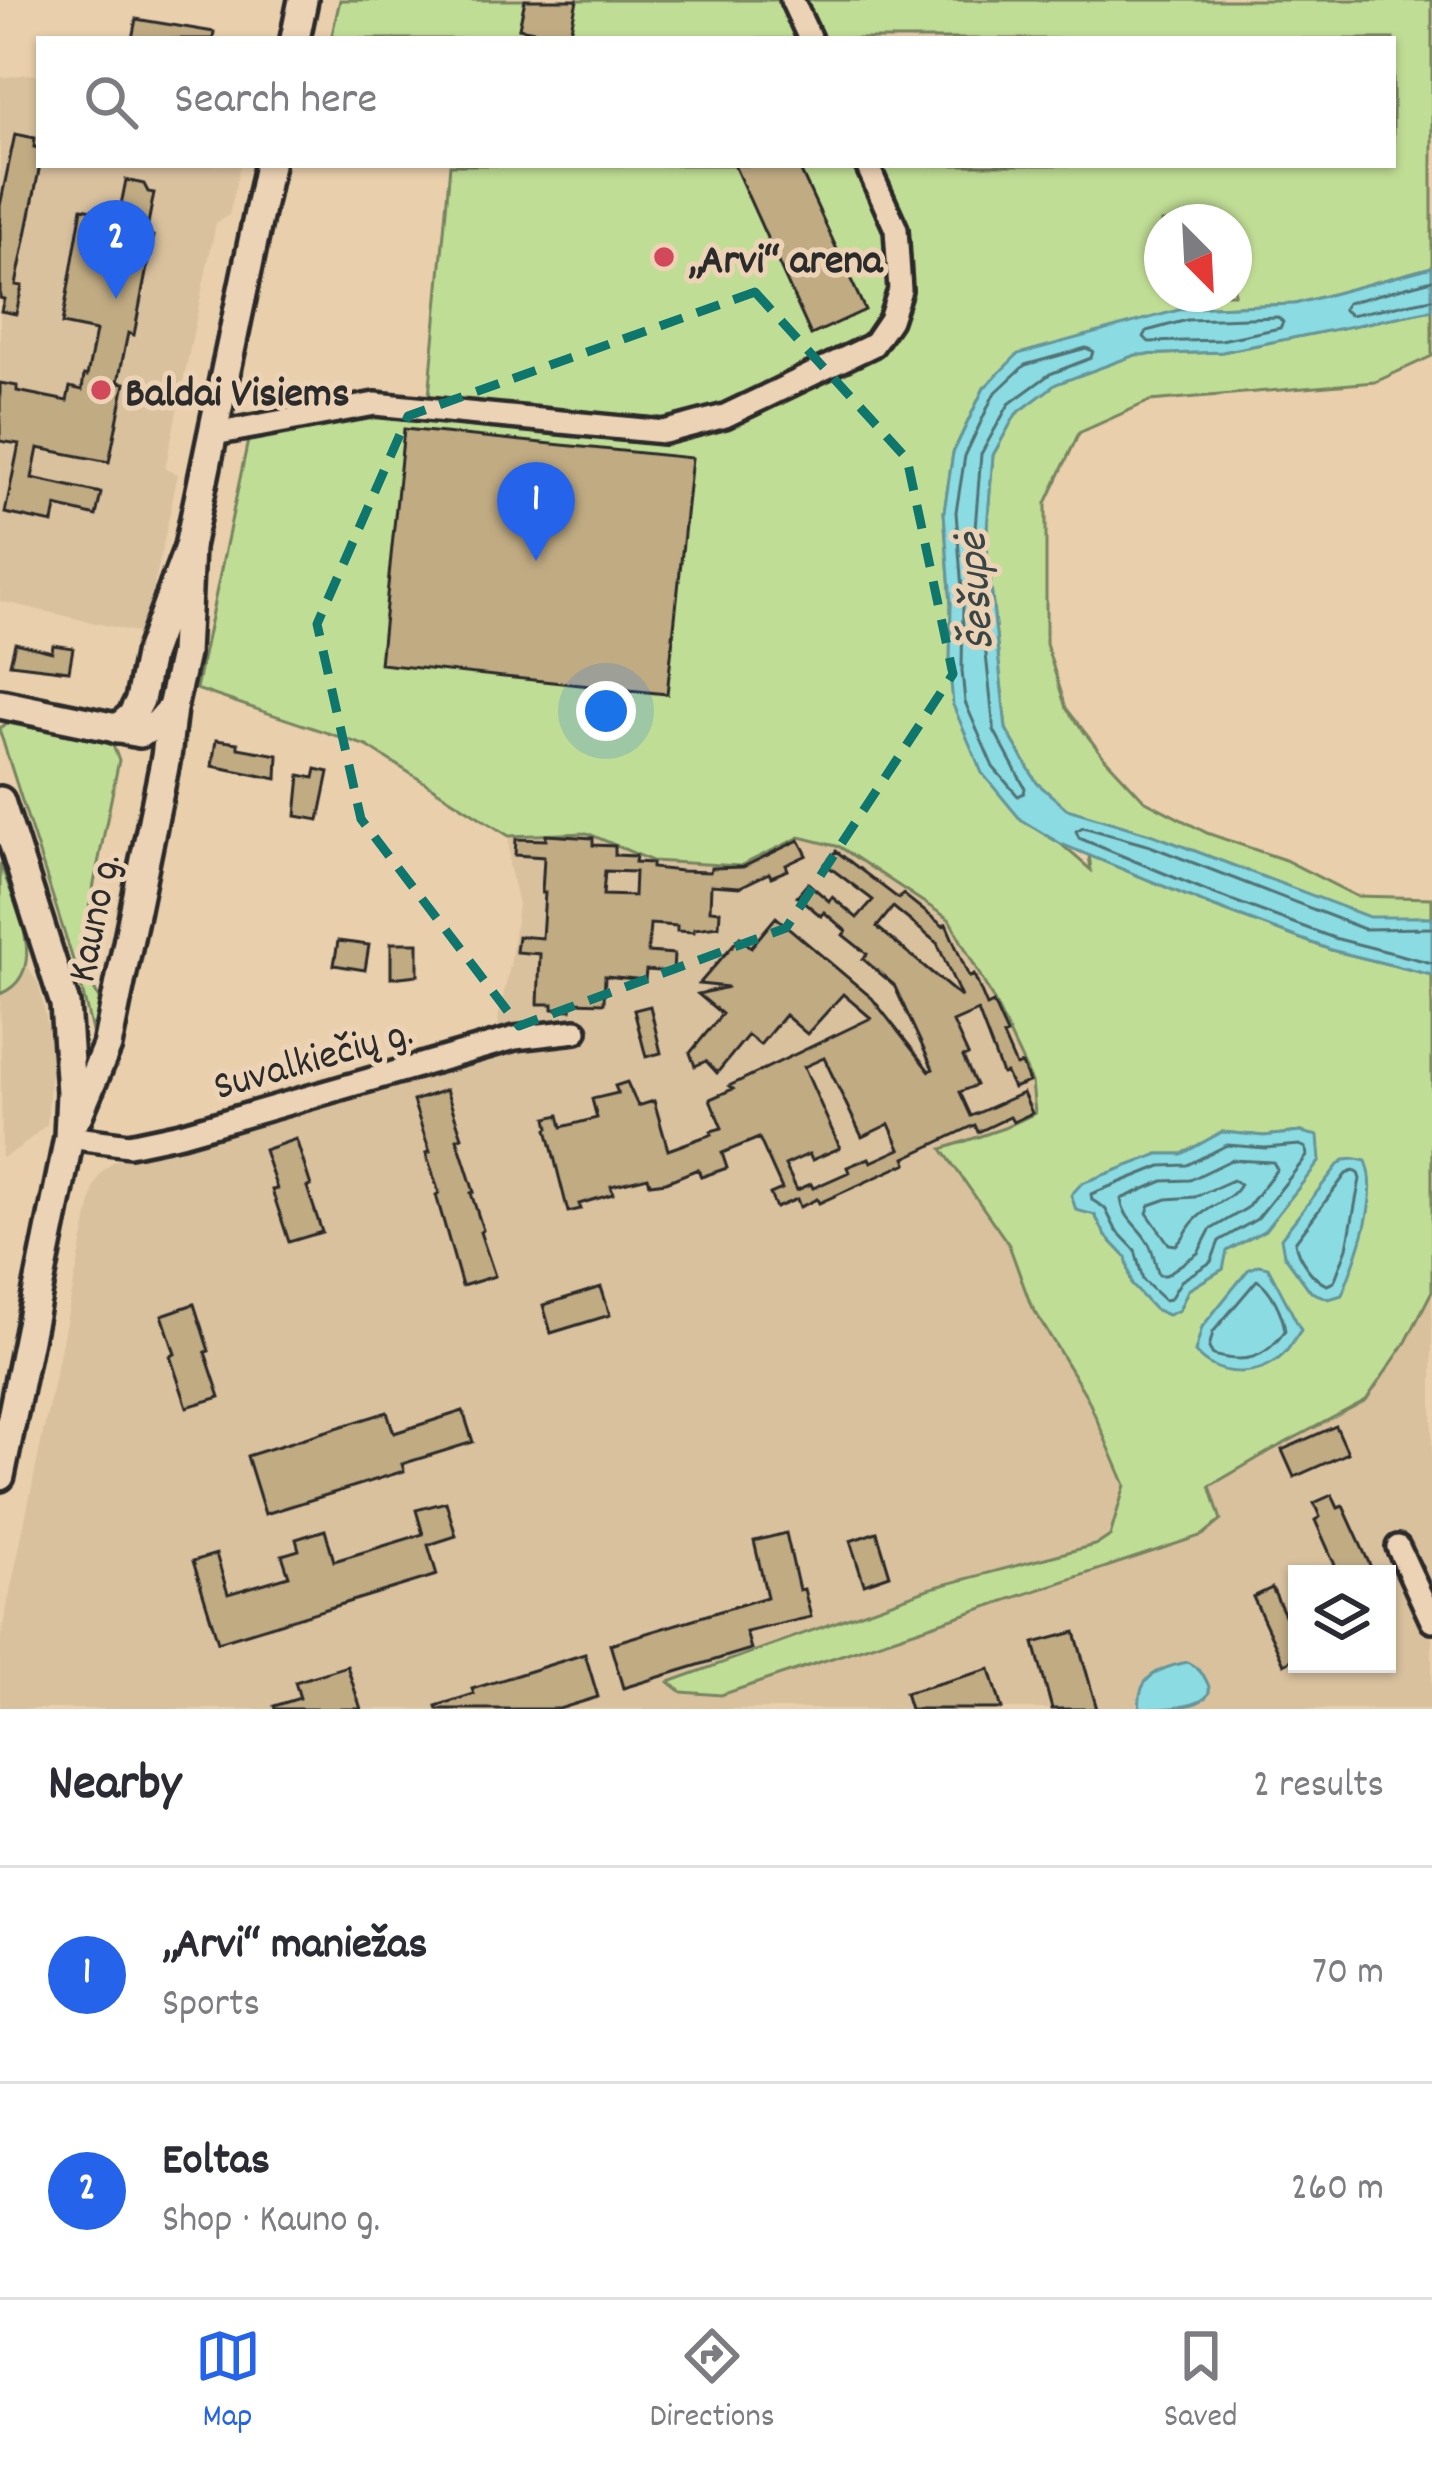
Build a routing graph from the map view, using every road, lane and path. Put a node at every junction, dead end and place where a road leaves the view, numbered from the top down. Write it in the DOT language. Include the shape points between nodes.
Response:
graph roads {
  1 [pos="303,0"];
  2 [pos="792,0"];
  3 [pos="296,36"];
  4 [pos="809,36"];
  5 [pos="267,168"];
  6 [pos="868,168"];
  7 [pos="214,434"];
  8 [pos="189,547"];
  9 [pos="0,704"];
  10 [pos="172,708"];
  11 [pos="117,729"];
  12 [pos="0,801"];
  13 [pos="575,1030"];
  14 [pos="69,1137"];
  15 [pos="0,1476"];
  16 [pos="1398,1547"];
  17 [pos="1432,1621"];
  1 -- 3 [label="main road"];
  2 -- 4 [label="street"];
  5 -- 7 [label="main road, Kauno g."];
  6 -- 7 [label="street" via="896,229 900,290 890,320 873,345 725,416 664,432 375,404"];
  7 -- 8 [label="main road, Kauno g."];
  8 -- 10 [label="main road, Kauno g." via="184,654"];
  8 -- 11 [label="main road, Kauno g." via="140,700"];
  9 -- 11 [label="main road"];
  10 -- 11 [label="main road" via="140,733"];
  10 -- 14 [label="main road, Kauno g." via="107,1046"];
  12 -- 14 [label="main road, Kauno g." via="65,1004"];
  13 -- 14 [label="street, Suvalkiečių g." via="514,1038 181,1134 128,1144"];
  14 -- 15 [label="main road, Kauno g."];
  16 -- 17 [label="street"];
}
